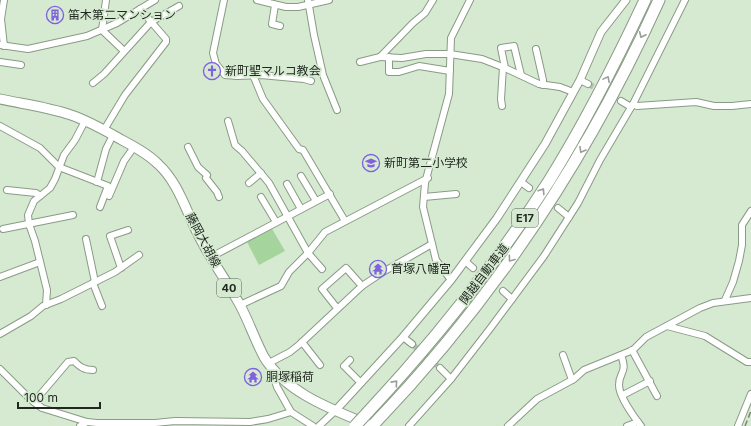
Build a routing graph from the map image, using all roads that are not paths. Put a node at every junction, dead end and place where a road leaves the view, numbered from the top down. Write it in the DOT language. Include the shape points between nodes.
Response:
graph roads {
  1 [pos="4,0"];
  2 [pos="106,0"];
  3 [pos="224,0"];
  4 [pos="257,0"];
  5 [pos="329,0"];
  6 [pos="433,0"];
  7 [pos="470,0"];
  8 [pos="626,0"];
  9 [pos="645,0"];
  10 [pos="659,0"];
  11 [pos="685,0"];
  12 [pos="153,1"];
  13 [pos="309,2"];
  14 [pos="275,5"];
  15 [pos="179,6"];
  16 [pos="140,9"];
  17 [pos="151,22"];
  18 [pos="280,26"];
  19 [pos="102,30"];
  20 [pos="2,46"];
  21 [pos="536,49"];
  22 [pos="124,50"];
  23 [pos="450,54"];
  24 [pos="380,57"];
  25 [pos="389,57"];
  26 [pos="0,62"];
  27 [pos="360,62"];
  28 [pos="21,65"];
  29 [pos="504,67"];
  30 [pos="450,71"];
  31 [pos="253,75"];
  32 [pos="521,75"];
  33 [pos="580,80"];
  34 [pos="311,81"];
  35 [pos="93,83"];
  36 [pos="588,84"];
  37 [pos="543,85"];
  38 [pos="573,92"];
  39 [pos="0,99"];
  40 [pos="621,101"];
  41 [pos="751,104"];
  42 [pos="632,105"];
  43 [pos="502,106"];
  44 [pos="336,110"];
  45 [pos="228,120"];
  46 [pos="85,121"];
  47 [pos="0,126"];
  48 [pos="104,130"];
  49 [pos="114,136"];
  50 [pos="134,147"];
  51 [pos="188,147"];
  52 [pos="59,167"];
  53 [pos="261,173"];
  54 [pos="301,176"];
  55 [pos="428,178"];
  56 [pos="97,182"];
  57 [pos="521,182"];
  58 [pos="249,183"];
  59 [pos="287,184"];
  60 [pos="529,188"];
  61 [pos="7,190"];
  62 [pos="330,194"];
  63 [pos="456,194"];
  64 [pos="40,196"];
  65 [pos="109,196"];
  66 [pos="219,197"];
  67 [pos="261,197"];
  68 [pos="424,197"];
  69 [pos="316,201"];
  70 [pos="100,207"];
  71 [pos="558,208"];
  72 [pos="301,209"];
  73 [pos="751,211"];
  74 [pos="73,214"];
  75 [pos="288,217"];
  76 [pos="569,217"];
  77 [pos="345,221"];
  78 [pos="276,222"];
  79 [pos="29,224"];
  80 [pos="4,229"];
  81 [pos="128,230"];
  82 [pos="86,239"];
  83 [pos="432,244"];
  84 [pos="308,253"];
  85 [pos="139,255"];
  86 [pos="211,257"];
  87 [pos="465,261"];
  88 [pos="40,262"];
  89 [pos="121,268"];
  90 [pos="473,268"];
  91 [pos="322,269"];
  92 [pos="0,278"];
  93 [pos="450,280"];
  94 [pos="94,282"];
  95 [pos="362,286"];
  96 [pos="503,291"];
  97 [pos="751,298"];
  98 [pos="512,299"];
  99 [pos="725,300"];
  100 [pos="46,305"];
  101 [pos="240,305"];
  102 [pos="102,306"];
  103 [pos="337,308"];
  104 [pos="667,326"];
  105 [pos="0,334"];
  106 [pos="403,337"];
  107 [pos="302,342"];
  108 [pos="412,344"];
  109 [pos="632,350"];
  110 [pos="563,355"];
  111 [pos="620,355"];
  112 [pos="350,360"];
  113 [pos="751,362"];
  114 [pos="269,363"];
  115 [pos="320,365"];
  116 [pos="440,368"];
  117 [pos="0,370"];
  118 [pos="93,370"];
  119 [pos="451,378"];
  120 [pos="572,380"];
  121 [pos="650,381"];
  122 [pos="361,383"];
  123 [pos="751,394"];
  124 [pos="622,395"];
  125 [pos="657,396"];
  126 [pos="34,402"];
  127 [pos="335,411"];
  128 [pos="291,412"];
  129 [pos="87,422"];
  130 [pos="377,423"];
  131 [pos="155,424"];
  132 [pos="639,424"];
  133 [pos="80,426"];
  134 [pos="313,426"];
  135 [pos="319,426"];
  136 [pos="355,426"];
  137 [pos="409,426"];
  138 [pos="508,426"];
  139 [pos="627,426"];
  140 [pos="738,426"];
  1 -- 20 [label="street" via="1,19"];
  2 -- 19 [label="street"];
  3 -- 31 [label="street" via="213,53 216,64 225,75"];
  4 -- 14 [label="street"];
  5 -- 13 [label="street"];
  6 -- 24 [label="street" via="425,13"];
  7 -- 23 [label="street" via="451,38"];
  8 -- 33 [label="street" via="601,32"];
  136 -- 9 [label="highway, 関越自動車道 / E17, one-way, bridge" via="445,325 527,215 593,106"];
  10 -- 130 [label="highway, 関越自動車道 / E17, one-way" via="582,150 536,223 485,295"];
  11 -- 42 [label="street"];
  12 -- 16 [label="street"];
  13 -- 14 [label="street" via="298,7"];
  13 -- 44 [label="street" via="323,75"];
  14 -- 18 [label="street" via="272,24"];
  15 -- 17 [label="street"];
  16 -- 17 [label="street"];
  16 -- 19 [label="street"];
  17 -- 22 [label="street"];
  17 -- 48 [label="street" via="166,42 125,95"];
  19 -- 20 [label="street" via="36,48"];
  19 -- 22 [label="street"];
  21 -- 37 [label="street"];
  22 -- 35 [label="street"];
  23 -- 25 [label="street"];
  23 -- 29 [label="street" via="482,59"];
  23 -- 30 [label="street"];
  24 -- 25 [label="street"];
  24 -- 27 [label="street"];
  25 -- 30 [label="street" via="389,72 419,66"];
  26 -- 28 [label="street"];
  29 -- 32 [label="street"];
  29 -- 32 [label="street" via="501,48 514,46"];
  29 -- 43 [label="street"];
  30 -- 55 [label="street" via="449,98"];
  31 -- 34 [label="street"];
  31 -- 62 [label="street" via="263,99 299,149 303,150"];
  32 -- 37 [label="street"];
  33 -- 36 [label="street"];
  33 -- 38 [label="street"];
  37 -- 38 [label="street"];
  38 -- 57 [label="street"];
  39 -- 46 [label="main road, 藤岡大胡線 / 40" via="58,111"];
  40 -- 42 [label="street"];
  41 -- 42 [label="street" via="714,106 696,102"];
  42 -- 76 [label="street"];
  45 -- 53 [label="street" via="235,145"];
  46 -- 48 [label="main road, 藤岡大胡線 / 40"];
  46 -- 52 [label="street" via="64,154"];
  47 -- 52 [label="street" via="40,148"];
  48 -- 49 [label="main road, 藤岡大胡線 / 40"];
  49 -- 50 [label="main road, 藤岡大胡線 / 40"];
  49 -- 56 [label="street" via="106,149"];
  50 -- 65 [label="street" via="124,161"];
  50 -- 86 [label="main road, 藤岡大胡線 / 40" via="164,170"];
  51 -- 66 [label="street" via="198,167 218,192"];
  52 -- 56 [label="street"];
  52 -- 64 [label="street" via="50,188"];
  53 -- 58 [label="street"];
  53 -- 75 [label="street"];
  54 -- 69 [label="street"];
  55 -- 68 [label="street"];
  55 -- 77 [label="street"];
  56 -- 70 [label="street" via="108,186"];
  57 -- 60 [label="street"];
  57 -- 87 [label="street"];
  59 -- 72 [label="street"];
  61 -- 64 [label="street" via="36,193"];
  62 -- 69 [label="street"];
  62 -- 77 [label="street"];
  63 -- 68 [label="street"];
  64 -- 79 [label="street" via="34,201 28,215"];
  67 -- 78 [label="street"];
  68 -- 83 [label="street" via="423,206"];
  69 -- 72 [label="street"];
  71 -- 76 [label="street"];
  72 -- 75 [label="street"];
  73 -- 99 [label="street" via="742,225 739,261"];
  74 -- 79 [label="street"];
  75 -- 78 [label="street"];
  75 -- 84 [label="street"];
  76 -- 98 [label="street"];
  77 -- 84 [label="street" via="325,232"];
  78 -- 86 [label="street"];
  79 -- 80 [label="street"];
  79 -- 88 [label="street"];
  81 -- 89 [label="street" via="110,236"];
  82 -- 94 [label="street"];
  83 -- 93 [label="street" via="436,260"];
  83 -- 95 [label="street"];
  84 -- 91 [label="street"];
  84 -- 101 [label="street" via="288,272 281,286"];
  85 -- 89 [label="street"];
  86 -- 101 [label="main road, 藤岡大胡線 / 40"];
  87 -- 90 [label="street"];
  87 -- 93 [label="street"];
  88 -- 92 [label="street"];
  88 -- 100 [label="street" via="47,290"];
  89 -- 94 [label="street"];
  93 -- 106 [label="street"];
  94 -- 100 [label="street"];
  94 -- 102 [label="street"];
  95 -- 103 [label="street"];
  95 -- 103 [label="street" via="346,268 322,289"];
  96 -- 98 [label="street"];
  97 -- 99 [label="street"];
  98 -- 119 [label="street"];
  99 -- 104 [label="street" via="700,308"];
  100 -- 105 [label="street"];
  101 -- 114 [label="main road, 藤岡大胡線 / 40"];
  103 -- 107 [label="street"];
  104 -- 109 [label="street" via="646,337"];
  104 -- 113 [label="street" via="705,336"];
  106 -- 108 [label="street"];
  106 -- 122 [label="street"];
  107 -- 114 [label="street"];
  107 -- 115 [label="street"];
  109 -- 111 [label="street"];
  109 -- 121 [label="street"];
  110 -- 120 [label="street"];
  111 -- 120 [label="street" via="584,370"];
  111 -- 124 [label="street" via="624,364 619,384"];
  112 -- 122 [label="street" via="344,366"];
  114 -- 127 [label="main road, 藤岡大胡線 / 40" via="306,396"];
  114 -- 128 [label="street" via="277,387"];
  116 -- 119 [label="street"];
  117 -- 126 [label="street"];
  118 -- 126 [label="street" via="82,369 74,362 68,362"];
  119 -- 137 [label="street"];
  120 -- 138 [label="street" via="537,399"];
  121 -- 124 [label="street"];
  121 -- 125 [label="street"];
  122 -- 127 [label="street"];
  123 -- 140 [label="street"];
  124 -- 132 [label="street"];
  126 -- 129 [label="street" via="52,412"];
  127 -- 130 [label="main road, 藤岡大胡線 / 40"];
  127 -- 135 [label="street"];
  128 -- 131 [label="street" via="250,422 175,421"];
  128 -- 134 [label="street"];
  129 -- 131 [label="street"];
  129 -- 133 [label="street"];
  132 -- 139 [label="street"];
}
